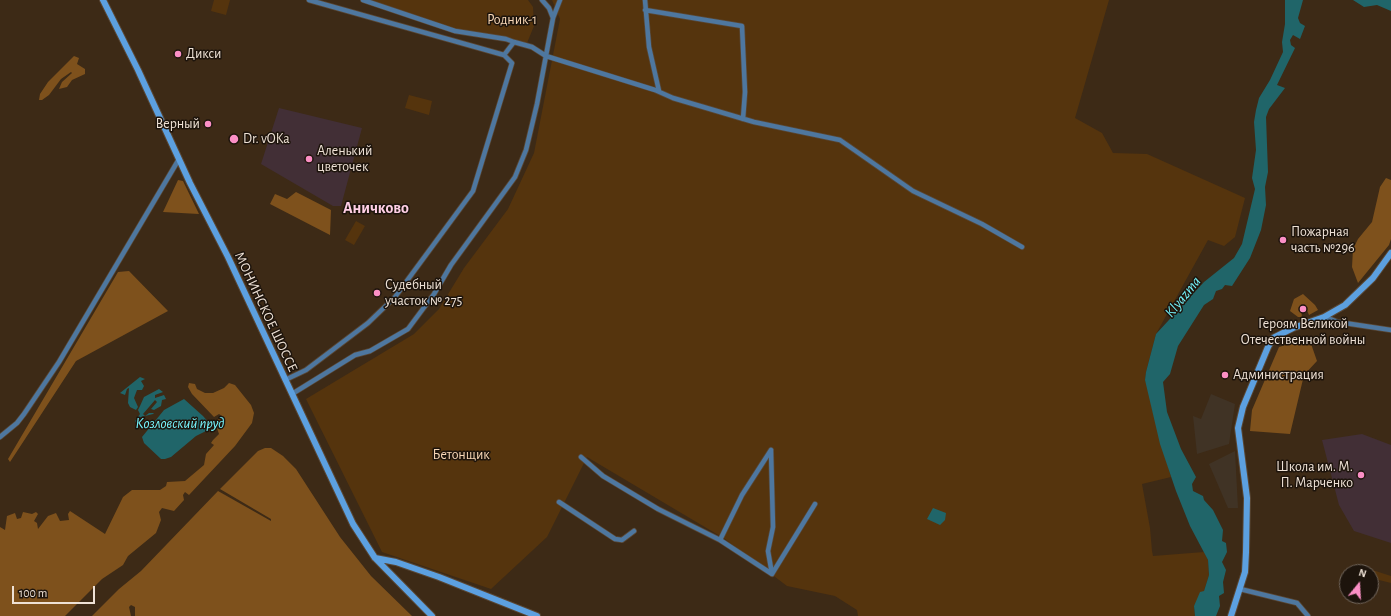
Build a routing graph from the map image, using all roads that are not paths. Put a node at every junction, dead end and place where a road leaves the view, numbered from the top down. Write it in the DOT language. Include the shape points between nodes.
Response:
graph roads {
  1 [pos="103,0"];
  2 [pos="309,0"];
  3 [pos="363,0"];
  4 [pos="542,0"];
  5 [pos="560,0"];
  6 [pos="644,0"];
  7 [pos="645,10"];
  8 [pos="553,18"];
  9 [pos="514,42"];
  10 [pos="504,55"];
  11 [pos="546,56"];
  12 [pos="659,92"];
  13 [pos="743,119"];
  14 [pos="179,159"];
  15 [pos="1022,247"];
  16 [pos="1391,253"];
  17 [pos="1325,317"];
  18 [pos="1391,330"];
  19 [pos="285,380"];
  20 [pos="292,394"];
  21 [pos="0,437"];
  22 [pos="581,457"];
  23 [pos="559,502"];
  24 [pos="816,504"];
  25 [pos="634,531"];
  26 [pos="720,540"];
  27 [pos="375,558"];
  28 [pos="404,565"];
  29 [pos="389,573"];
  30 [pos="772,574"];
  31 [pos="1240,589"];
  32 [pos="432,616"];
  33 [pos="537,616"];
  34 [pos="1231,616"];
  35 [pos="1308,616"];
  1 -- 14 [label="main road, МОНИНСКОЕ ШОССЕ"];
  2 -- 10 [label="street"];
  3 -- 9 [label="street" via="455,31"];
  4 -- 8 [label="street"];
  5 -- 8 [label="street"];
  6 -- 7 [label="street"];
  7 -- 12 [label="street" via="649,47"];
  7 -- 13 [label="street" via="742,26 745,92"];
  8 -- 11 [label="street"];
  9 -- 10 [label="street"];
  9 -- 11 [label="street" via="532,47"];
  10 -- 19 [label="street" via="512,63 473,191 395,297 368,323 306,370"];
  11 -- 12 [label="street"];
  11 -- 20 [label="street" via="526,150 515,177 408,329 370,351 356,355"];
  12 -- 13 [label="street"];
  13 -- 15 [label="street" via="840,140 913,191 982,224"];
  14 -- 19 [label="main road, МОНИНСКОЕ ШОССЕ"];
  14 -- 21 [label="street" via="59,362 17,423"];
  16 -- 17 [label="main road" via="1360,292"];
  17 -- 18 [label="street" via="1338,322"];
  17 -- 31 [label="main road" via="1273,338 1242,407 1238,428 1247,503 1244,572"];
  19 -- 20 [label="main road, МОНИНСКОЕ ШОССЕ"];
  20 -- 27 [label="main road, МОНИНСКОЕ ШОССЕ" via="353,524"];
  22 -- 26 [label="street" via="603,476 658,510"];
  23 -- 25 [label="street" via="615,539 622,540"];
  24 -- 30 [label="street"];
  26 -- 30 [label="street"];
  26 -- 30 [label="street" via="742,495 771,450 773,527 768,551"];
  27 -- 28 [label="main road"];
  27 -- 29 [label="main road, МОНИНСКОЕ ШОССЕ"];
  28 -- 29 [label="main road" via="393,565"];
  28 -- 33 [label="main road"];
  29 -- 32 [label="main road, МОНИНСКОЕ ШОССЕ"];
  31 -- 34 [label="main road"];
  31 -- 35 [label="street" via="1297,603"];
}
